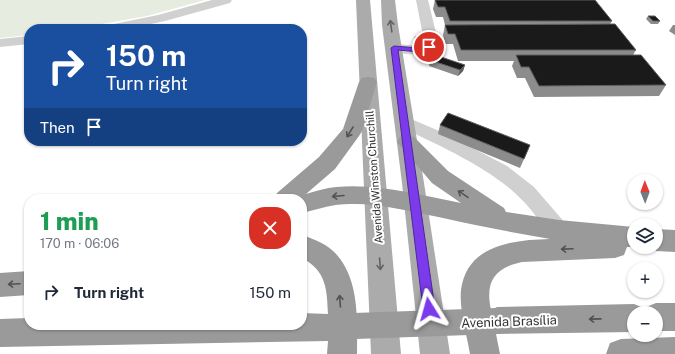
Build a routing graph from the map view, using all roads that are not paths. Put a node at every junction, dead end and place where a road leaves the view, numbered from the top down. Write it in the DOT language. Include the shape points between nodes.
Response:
graph roads {
  1 [pos="226,0"];
  2 [pos="363,0"];
  3 [pos="388,0"];
  4 [pos="422,0"];
  5 [pos="132,24"];
  6 [pos="24,41"];
  7 [pos="0,43"];
  8 [pos="394,48"];
  9 [pos="368,82"];
  10 [pos="406,132"];
  11 [pos="291,194"];
  12 [pos="375,197"];
  13 [pos="307,203"];
  14 [pos="415,203"];
  15 [pos="507,222"];
  16 [pos="559,230"];
  17 [pos="627,236"];
  18 [pos="663,240"];
  19 [pos="675,241"];
  20 [pos="675,245"];
  21 [pos="627,246"];
  22 [pos="663,246"];
  23 [pos="307,248"];
  24 [pos="24,283"];
  25 [pos="0,285"];
  26 [pos="663,317"];
  27 [pos="675,317"];
  28 [pos="627,318"];
  29 [pos="307,327"];
  30 [pos="163,330"];
  31 [pos="0,333"];
  32 [pos="675,352"];
  33 [pos="342,354"];
  34 [pos="386,354"];
  35 [pos="435,354"];
  36 [pos="485,354"];
  37 [pos="621,354"];
  1 -- 5 [label="street"];
  2 -- 9 [label="main road, Avenida Winston Churchill"];
  8 -- 3 [label="main road, one-way"];
  4 -- 8 [label="street" via="432,41 429,47 419,50"];
  6 -- 7 [label="street"];
  8 -- 10 [label="main road"];
  9 -- 11 [label="highway, one-way" via="352,131 327,163"];
  9 -- 12 [label="main road, Avenida Winston Churchill"];
  10 -- 14 [label="main road"];
  15 -- 10 [label="highway, one-way" via="440,177"];
  10 -- 16 [label="street" via="438,137 500,171 527,192"];
  12 -- 13 [label="highway, one-way" via="334,196"];
  12 -- 14 [label="highway"];
  12 -- 34 [label="main road, Avenida Winston Churchill, one-way"];
  14 -- 15 [label="highway"];
  14 -- 35 [label="main road"];
  15 -- 16 [label="highway"];
  16 -- 17 [label="highway"];
  18 -- 19 [label="highway"];
  20 -- 22 [label="highway"];
  21 -- 36 [label="highway, one-way" via="522,251 503,255 489,264 480,274 475,289"];
  33 -- 23 [label="highway, one-way" via="340,297 336,279 329,264 320,255"];
  24 -- 25 [label="highway, one-way"];
  26 -- 27 [label="highway"];
  28 -- 29 [label="highway, Avenida Brasília, one-way, bridge"];
  30 -- 31 [label="highway, Avenida Brasília, one-way, bridge"];
  32 -- 37 [label="highway"];
}
